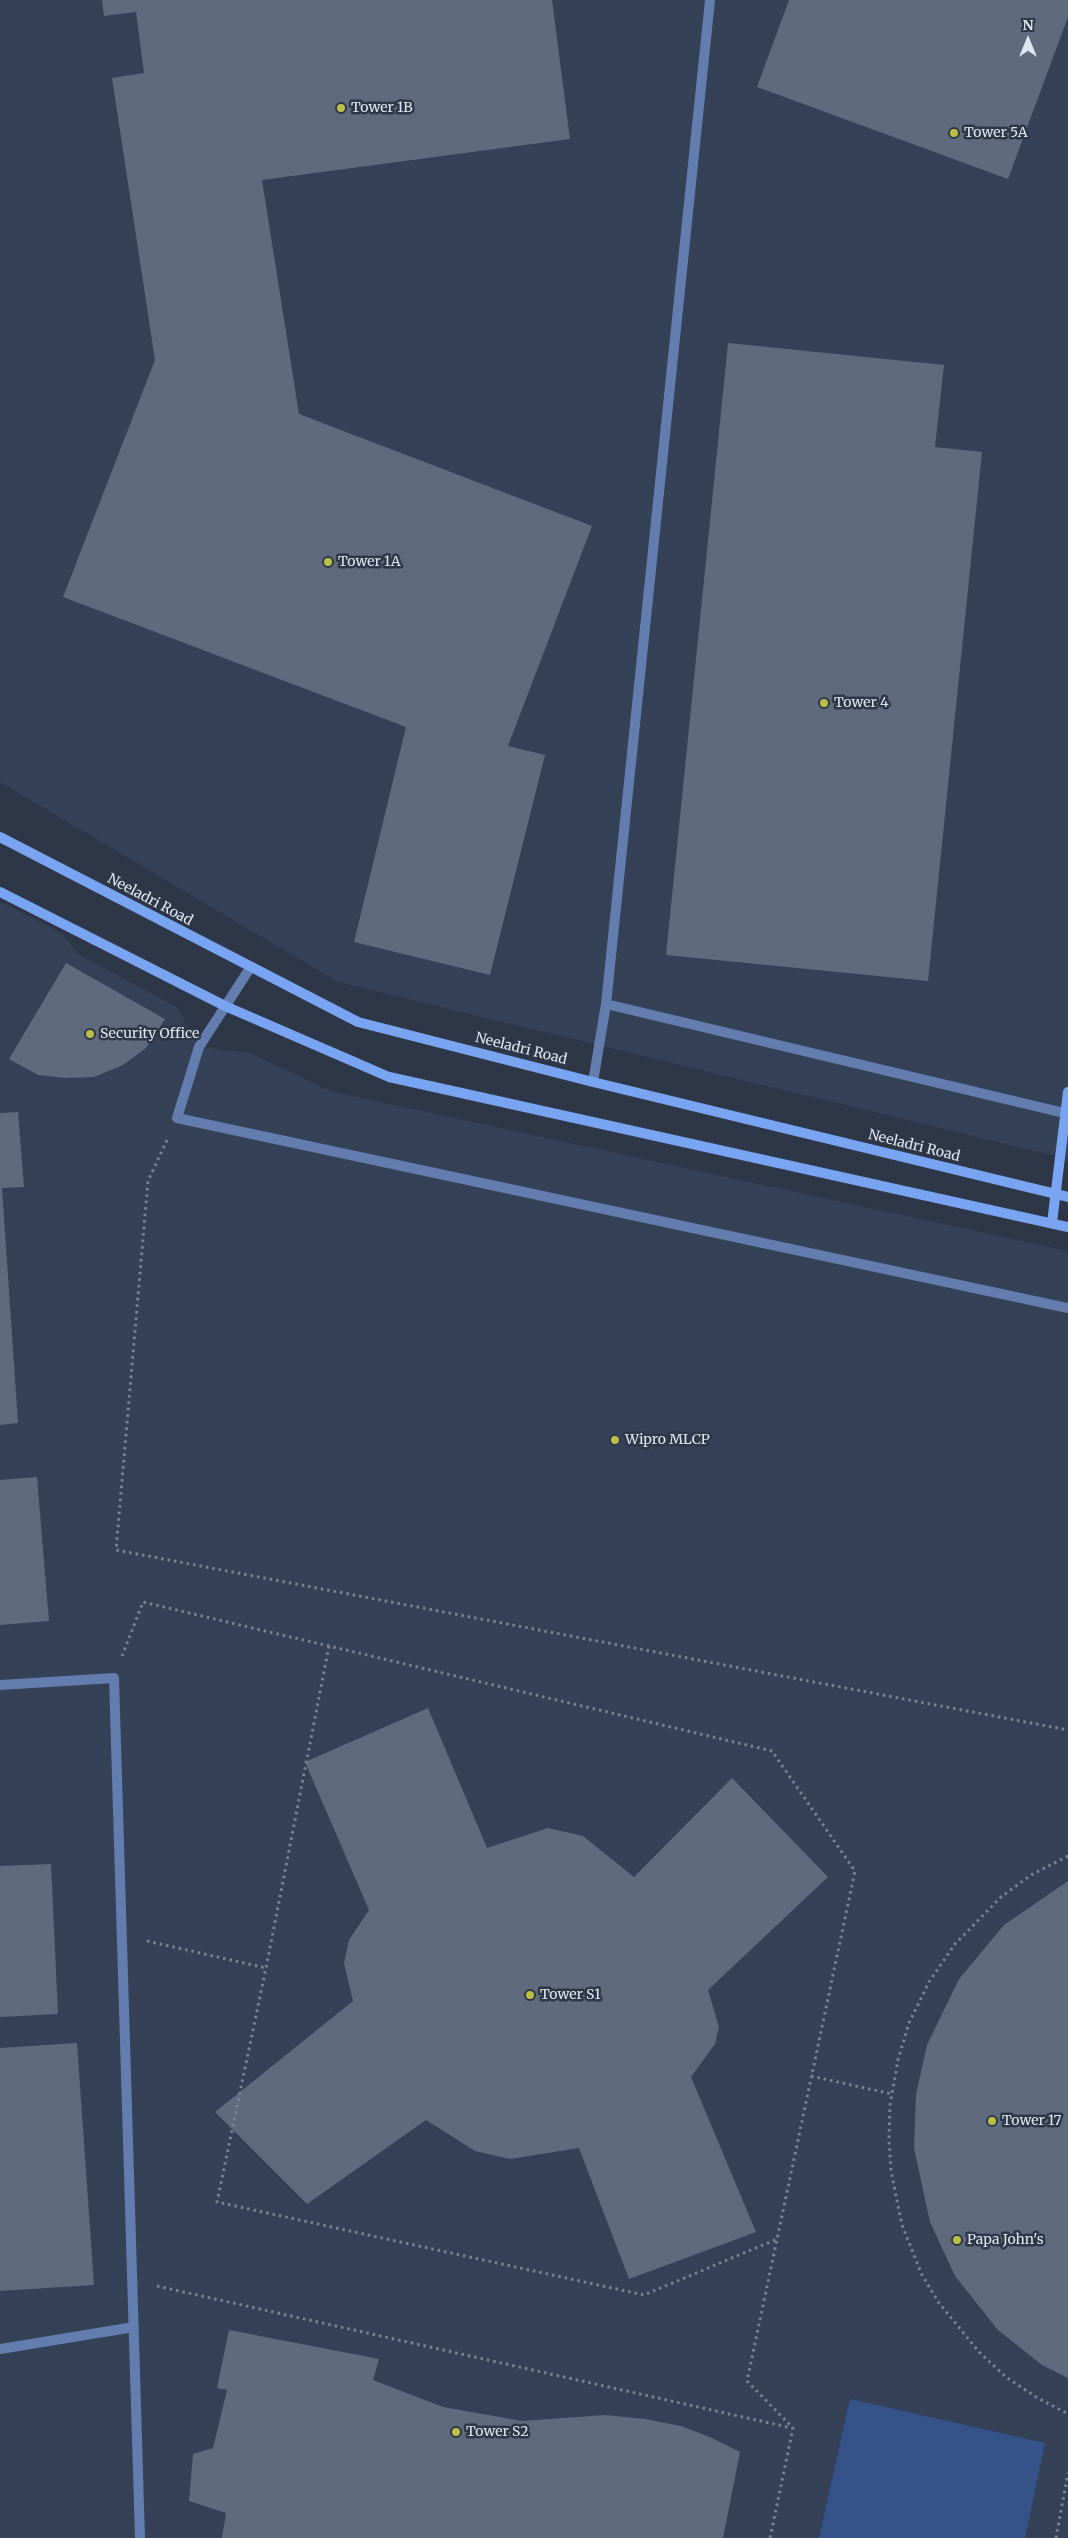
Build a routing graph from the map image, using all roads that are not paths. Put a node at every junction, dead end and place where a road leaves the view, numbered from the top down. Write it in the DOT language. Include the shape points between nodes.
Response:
graph roads {
  1 [pos="710,0"];
  2 [pos="0,837"];
  3 [pos="0,892"];
  4 [pos="250,968"];
  5 [pos="606,1004"];
  6 [pos="225,1006"];
  7 [pos="593,1082"];
  8 [pos="1068,1092"];
  9 [pos="1067,1114"];
  10 [pos="1056,1195"];
  11 [pos="1068,1198"];
  12 [pos="1052,1223"];
  13 [pos="1068,1227"];
  14 [pos="1068,1308"];
  15 [pos="0,1685"];
  16 [pos="134,2327"];
  17 [pos="0,2349"];
  18 [pos="140,2538"];
  1 -- 5 [label="street"];
  2 -- 4 [label="main road, Neeladri Road"];
  3 -- 6 [label="main road"];
  4 -- 6 [label="street"];
  4 -- 7 [label="main road, Neeladri Road" via="358,1022"];
  5 -- 7 [label="street"];
  5 -- 9 [label="street"];
  6 -- 12 [label="main road" via="388,1077"];
  6 -- 14 [label="street" via="199,1047 178,1118"];
  7 -- 10 [label="main road, Neeladri Road"];
  8 -- 9 [label="main road"];
  9 -- 10 [label="main road"];
  10 -- 11 [label="main road, Neeladri Road"];
  10 -- 12 [label="main road"];
  12 -- 13 [label="main road"];
  15 -- 16 [label="street" via="114,1678"];
  16 -- 17 [label="street"];
  16 -- 18 [label="street"];
}
